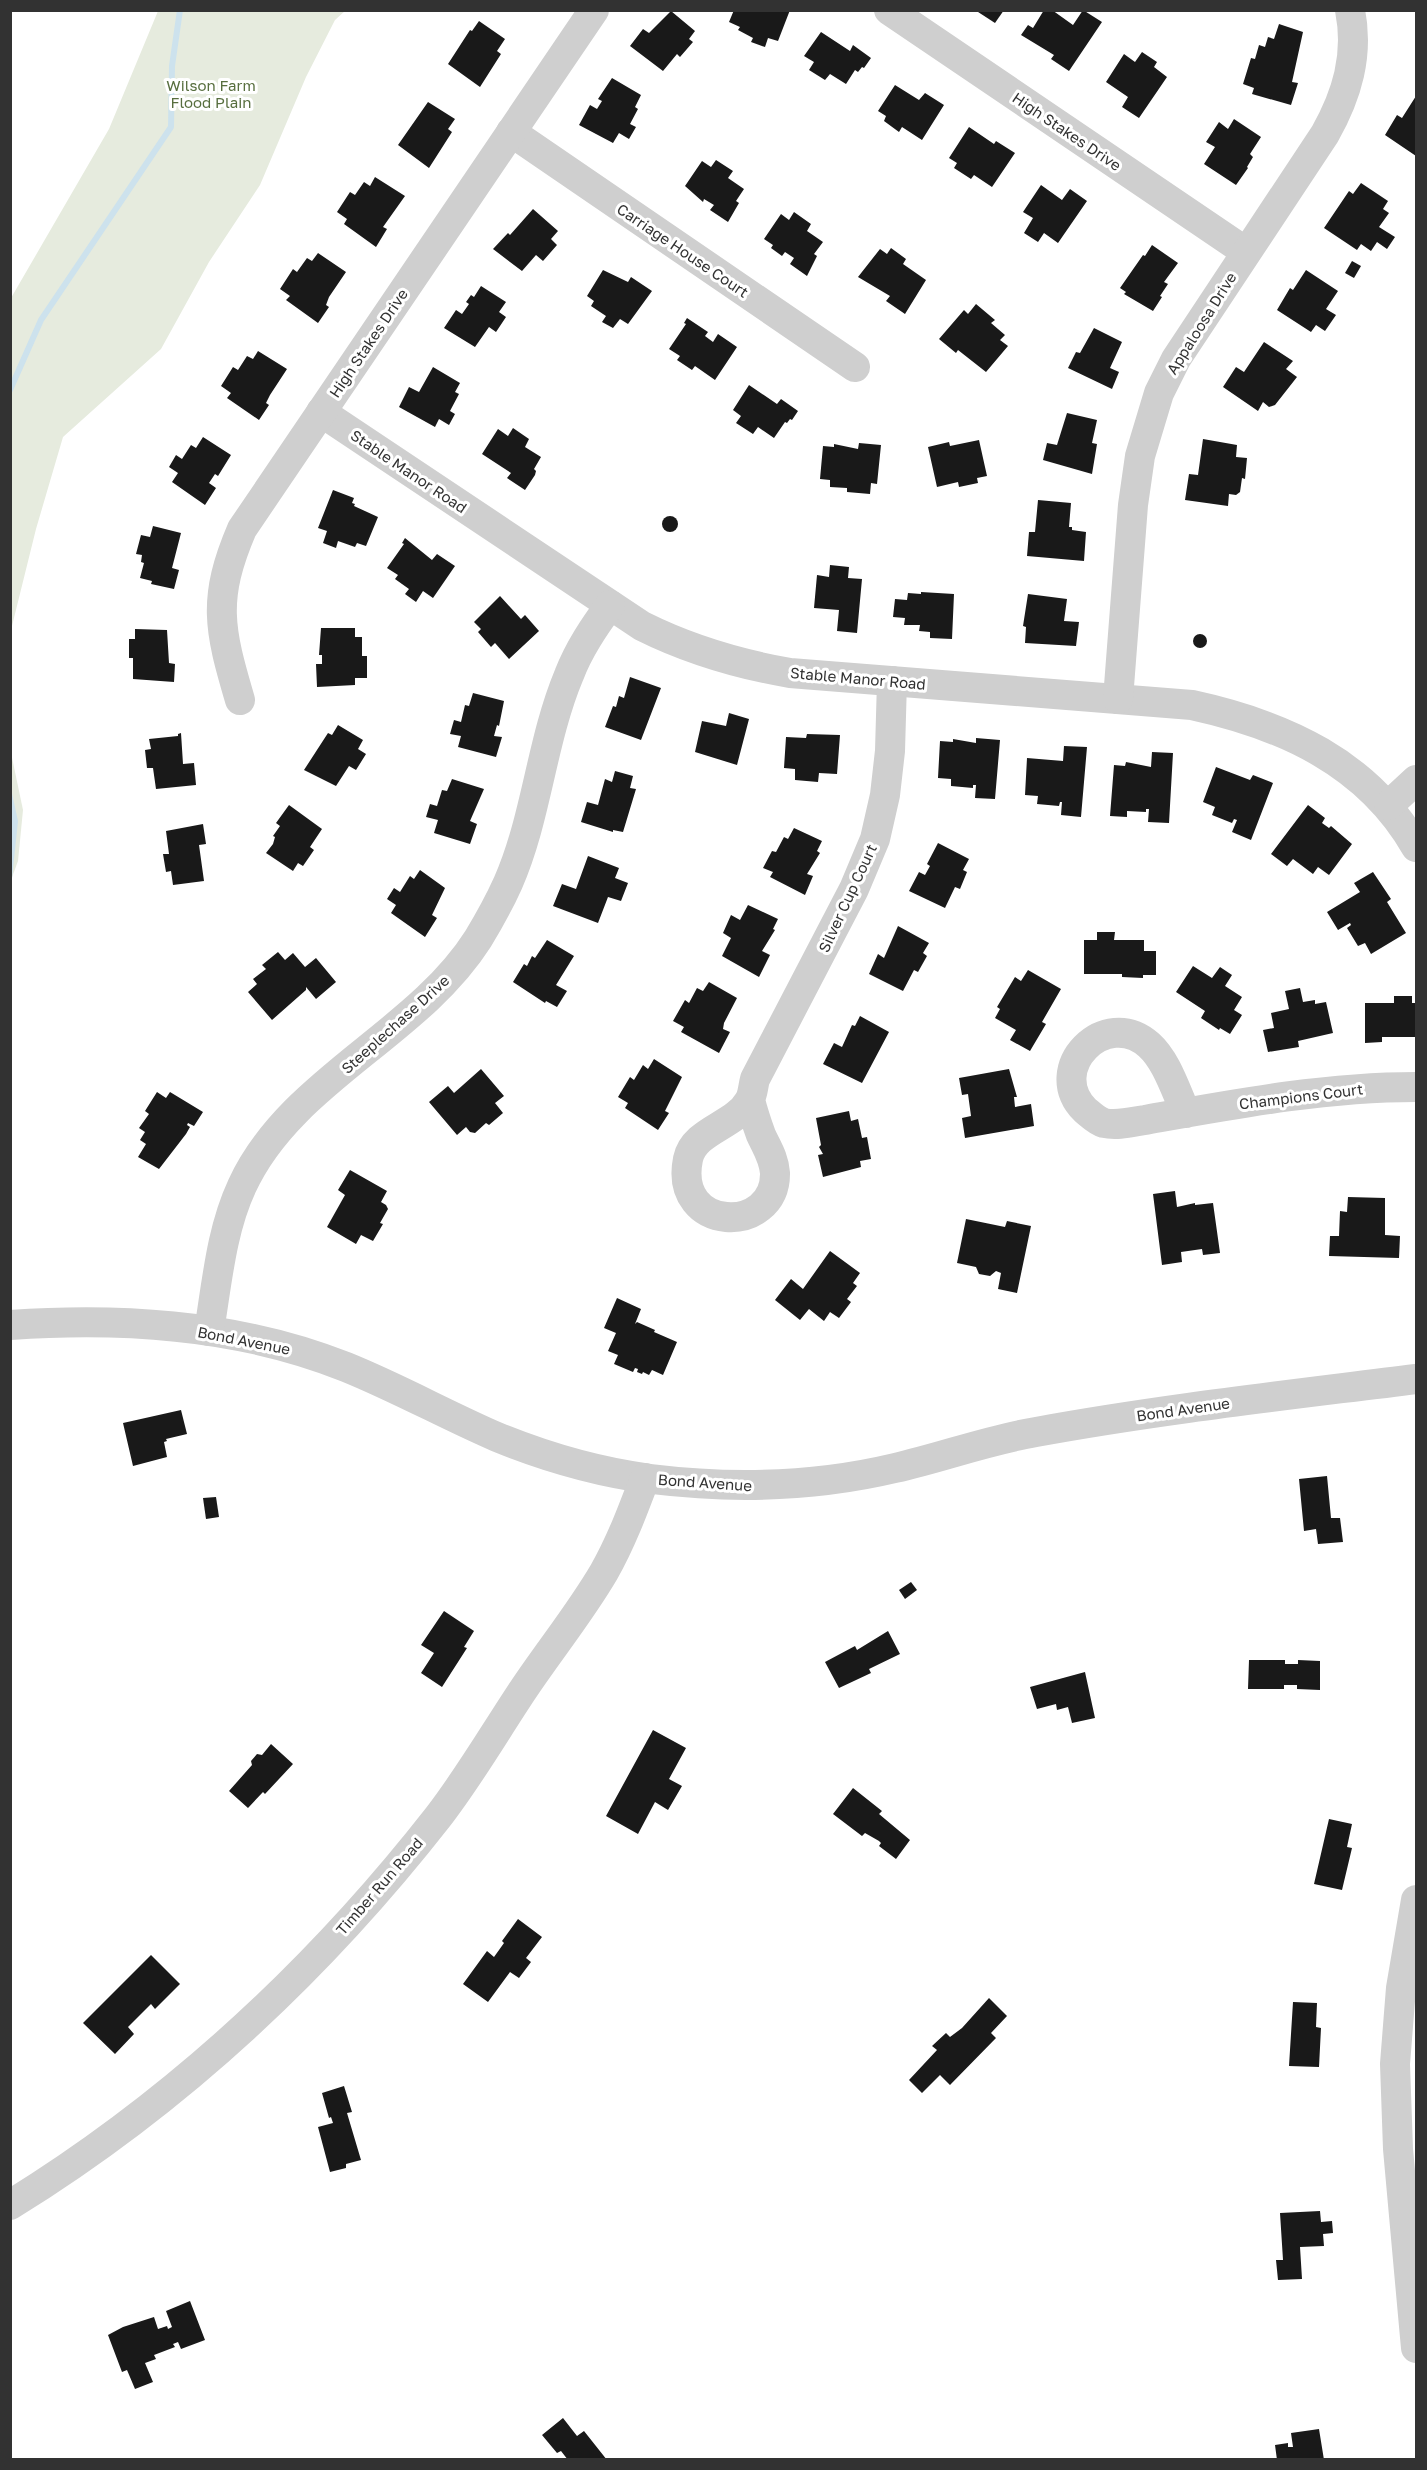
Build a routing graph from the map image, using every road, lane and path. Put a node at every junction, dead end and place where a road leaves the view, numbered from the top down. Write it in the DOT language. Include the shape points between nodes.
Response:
graph roads {
  1 [pos="594,10"];
  2 [pos="889,10"];
  3 [pos="1350,10"];
  4 [pos="511,132"];
  5 [pos="1246,252"];
  6 [pos="855,368"];
  7 [pos="321,412"];
  8 [pos="610,605"];
  9 [pos="892,681"];
  10 [pos="240,699"];
  11 [pos="1118,699"];
  12 [pos="1416,780"];
  13 [pos="1389,805"];
  14 [pos="1416,847"];
  15 [pos="1416,1087"];
  16 [pos="750,1100"];
  17 [pos="1186,1113"];
  18 [pos="10,1325"];
  19 [pos="209,1331"];
  20 [pos="1416,1379"];
  21 [pos="645,1478"];
  22 [pos="1416,1900"];
  23 [pos="10,2205"];
  24 [pos="1416,2348"];
  1 -- 4 [label="street, High Stakes Drive"];
  2 -- 5 [label="street, High Stakes Drive"];
  3 -- 5 [label="street, Appaloosa Drive" via="1353,57 1340,108"];
  4 -- 6 [label="street, Carriage House Court"];
  4 -- 7 [label="street, High Stakes Drive"];
  5 -- 11 [label="street, Appaloosa Drive" via="1176,359 1148,425 1133,505"];
  7 -- 8 [label="street, Stable Manor Road"];
  7 -- 10 [label="street, High Stakes Drive" via="242,529 229,558 220,617"];
  8 -- 9 [label="street, Stable Manor Road" via="672,641 746,665 790,673"];
  8 -- 19 [label="street, Steeplechase Drive" via="568,675 518,856 495,910 461,963 438,988 295,1113 255,1162 241,1186 225,1238"];
  9 -- 11 [label="street, Stable Manor Road"];
  9 -- 16 [label="street, Silver Cup Court" via="890,751 875,839 854,889 755,1079"];
  11 -- 13 [label="street, Stable Manor Road" via="1192,705 1276,728 1315,747"];
  12 -- 13 [label="street"];
  13 -- 14 [label="street, Stable Manor Road"];
  15 -- 17 [label="street, Champions Court" via="1349,1088"];
  18 -- 19 [label="street, Bond Avenue" via="131,1324"];
  19 -- 21 [label="street, Bond Avenue" via="259,1340 345,1366 541,1454"];
  20 -- 21 [label="street, Bond Avenue" via="1033,1432 848,1478 752,1486"];
  21 -- 23 [label="street, Timber Run Road" via="603,1574 439,1815 356,1913 249,2025 168,2094 119,2133"];
  22 -- 24 [label="street" via="1401,1988 1395,2064 1398,2149"];
}
